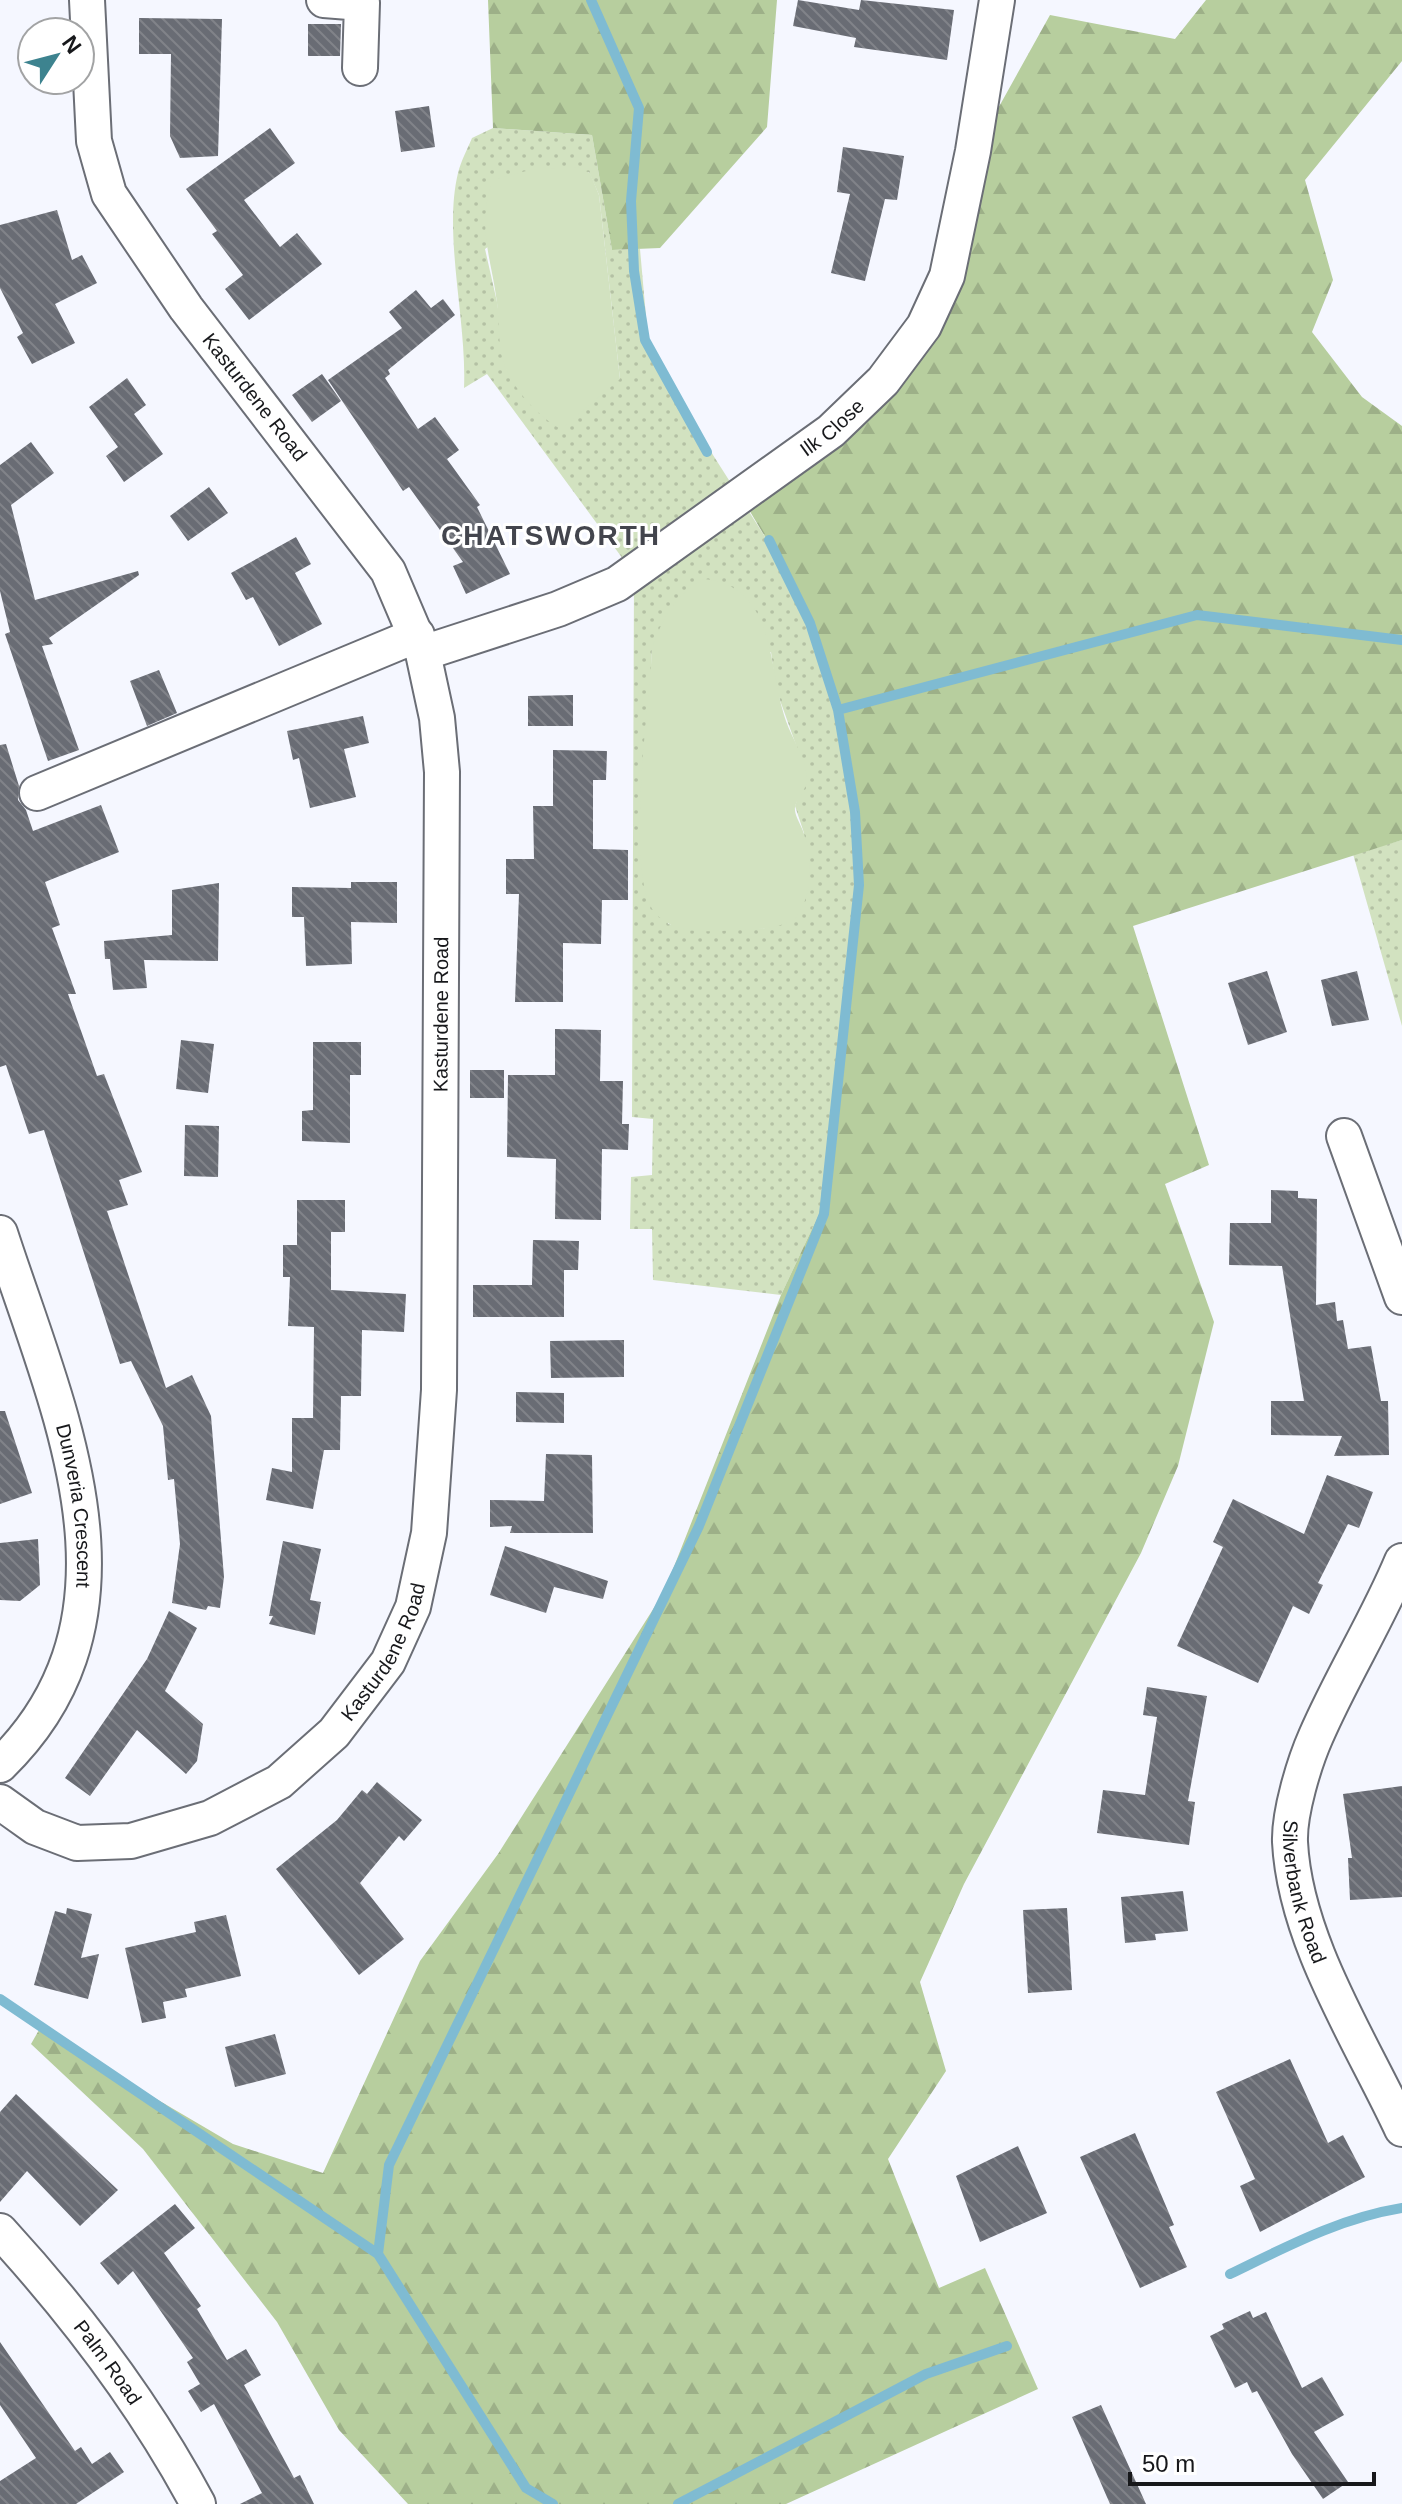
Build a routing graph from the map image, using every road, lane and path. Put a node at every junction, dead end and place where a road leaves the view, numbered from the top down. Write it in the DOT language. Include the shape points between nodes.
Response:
graph roads {
  1 [pos="87,0"];
  2 [pos="324,0"];
  3 [pos="997,0"];
  4 [pos="360,68"];
  5 [pos="420,644"];
  6 [pos="37,793"];
  7 [pos="1344,1136"];
  8 [pos="0,1233"];
  9 [pos="1402,1297"];
  10 [pos="1402,1561"];
  11 [pos="0,1765"];
  12 [pos="0,1802"];
  13 [pos="1402,2129"];
  14 [pos="0,2231"];
  15 [pos="198,2504"];
  1 -- 5 [label="street, Kasturdene Road" via="94,141 109,194 186,308 388,571"];
  2 -- 4 [label="street" via="362,3"];
  3 -- 5 [label="street, Ilk Close" via="947,276 924,326 883,381 831,431 617,584 558,609"];
  5 -- 6 [label="street, Ilk Close"];
  5 -- 12 [label="street, Kasturdene Road" via="437,718 442,772 439,1390 429,1533 413,1607 388,1662 334,1733 279,1782 210,1818 131,1841 77,1843 35,1827"];
  7 -- 9 [label="street"];
  8 -- 11 [label="street, Dunveria Crescent" via="70,1447 83,1510 85,1585 74,1645 57,1688 29,1736"];
  10 -- 13 [label="street, Silverbank Road" via="1315,1738 1290,1840 1318,1956"];
  14 -- 15 [label="street, Palm Road" via="116,2368"];
}
